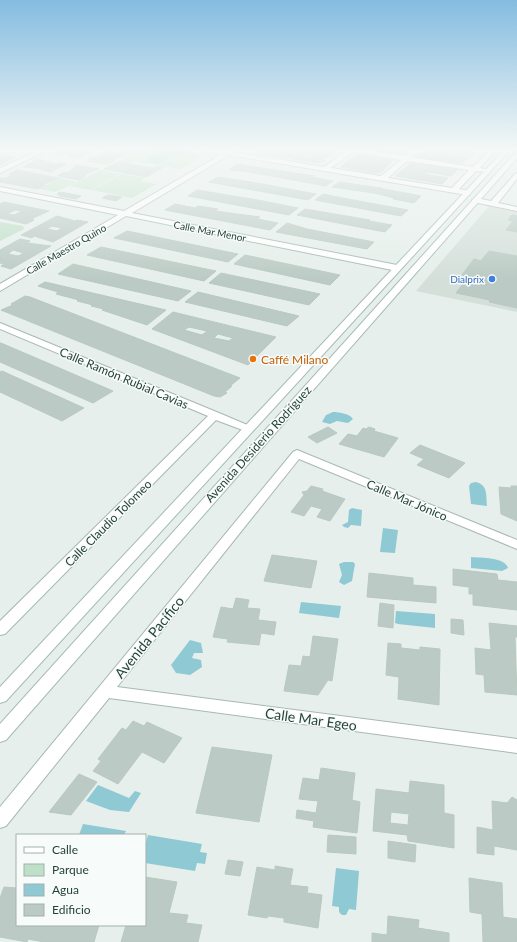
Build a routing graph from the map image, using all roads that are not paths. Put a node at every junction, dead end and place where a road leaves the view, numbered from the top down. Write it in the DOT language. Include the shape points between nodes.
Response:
graph roads {
  1 [pos="20,193"];
  2 [pos="161,193"];
  3 [pos="463,193"];
  4 [pos="474,193"];
  5 [pos="476,193"];
  6 [pos="502,193"];
  7 [pos="0,194"];
  8 [pos="472,196"];
  9 [pos="493,204"];
  10 [pos="517,209"];
  11 [pos="126,214"];
  12 [pos="118,218"];
  13 [pos="394,271"];
  14 [pos="0,288"];
  15 [pos="0,326"];
  16 [pos="216,416"];
  17 [pos="248,429"];
  18 [pos="297,454"];
  19 [pos="517,545"];
  20 [pos="0,630"];
  21 [pos="105,691"];
  22 [pos="0,697"];
  23 [pos="0,736"];
  24 [pos="517,746"];
  25 [pos="0,820"];
  1 -- 11 [label="street, Calle Mar Menor"];
  2 -- 11 [label="street, Calle Maestro Quino"];
  3 -- 8 [label="street"];
  4 -- 8 [label="street, Avenida Desiderio Rodríguez"];
  5 -- 8 [label="street, Avenida Desiderio Rodríguez"];
  6 -- 9 [label="street"];
  7 -- 12 [label="street, Calle Mar Menor"];
  8 -- 9 [label="street"];
  8 -- 13 [label="street, Avenida Desiderio Rodríguez"];
  8 -- 23 [label="street, Avenida Desiderio Rodríguez"];
  9 -- 10 [label="street"];
  11 -- 12 [label="street, Calle Maestro Quino"];
  11 -- 13 [label="street, Calle Mar Menor"];
  12 -- 13 [label="street, Calle Mar Menor"];
  12 -- 14 [label="street, Calle Maestro Quino"];
  13 -- 17 [label="street, Avenida Desiderio Rodríguez"];
  15 -- 16 [label="street, Calle Ramón Rubial Cavias"];
  16 -- 17 [label="street, Calle Ramón Rubial Cavias"];
  16 -- 20 [label="street, Calle Claudio Tolomeo"];
  17 -- 22 [label="street, Avenida Desiderio Rodríguez"];
  18 -- 19 [label="street, Calle Mar Jónico"];
  18 -- 21 [label="street, Avenida Pacífico"];
  21 -- 24 [label="street, Calle Mar Egeo"];
  21 -- 25 [label="street, Avenida Pacífico"];
}
